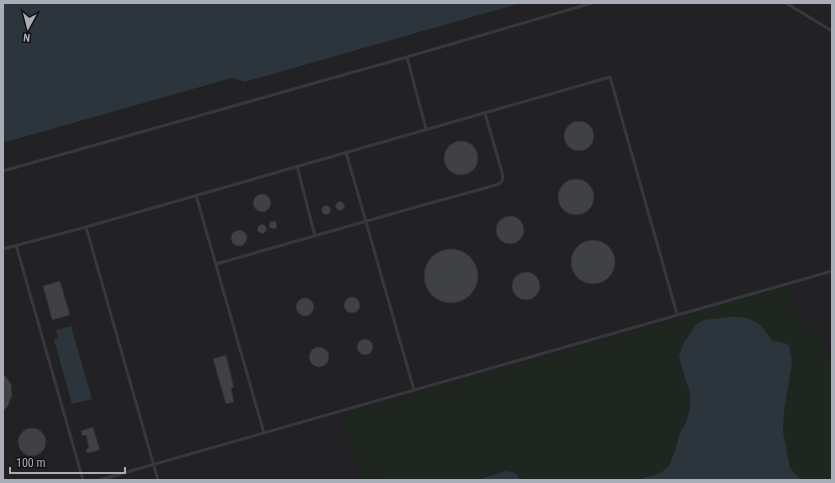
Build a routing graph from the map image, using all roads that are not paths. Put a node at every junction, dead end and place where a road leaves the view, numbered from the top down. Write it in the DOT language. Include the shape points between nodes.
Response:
graph roads {
  1 [pos="592,3"];
  2 [pos="786,3"];
  3 [pos="832,31"];
  4 [pos="407,57"];
  5 [pos="485,113"];
  6 [pos="426,129"];
  7 [pos="346,152"];
  8 [pos="297,166"];
  9 [pos="3,171"];
  10 [pos="196,195"];
  11 [pos="365,222"];
  12 [pos="86,227"];
  13 [pos="315,236"];
  14 [pos="16,245"];
  15 [pos="3,249"];
  16 [pos="216,264"];
  17 [pos="832,271"];
  18 [pos="678,314"];
  19 [pos="414,390"];
  20 [pos="264,433"];
  21 [pos="154,464"];
  22 [pos="83,480"];
  23 [pos="99,480"];
  24 [pos="158,480"];
  1 -- 4 [label="lane"];
  2 -- 3 [label="lane"];
  4 -- 6 [label="lane"];
  4 -- 9 [label="lane"];
  5 -- 6 [label="lane"];
  5 -- 11 [label="lane" via="503,176 499,184"];
  5 -- 18 [label="lane" via="610,77"];
  6 -- 7 [label="lane"];
  7 -- 8 [label="lane"];
  7 -- 11 [label="lane"];
  8 -- 10 [label="lane"];
  8 -- 13 [label="lane"];
  10 -- 12 [label="lane"];
  10 -- 16 [label="lane"];
  11 -- 13 [label="lane"];
  11 -- 19 [label="lane"];
  12 -- 14 [label="lane"];
  12 -- 21 [label="lane"];
  13 -- 16 [label="lane"];
  14 -- 15 [label="lane"];
  14 -- 22 [label="lane"];
  16 -- 20 [label="lane"];
  17 -- 18 [label="lane"];
  18 -- 19 [label="lane"];
  19 -- 20 [label="lane"];
  20 -- 21 [label="lane"];
  21 -- 23 [label="lane"];
  21 -- 24 [label="lane"];
}
